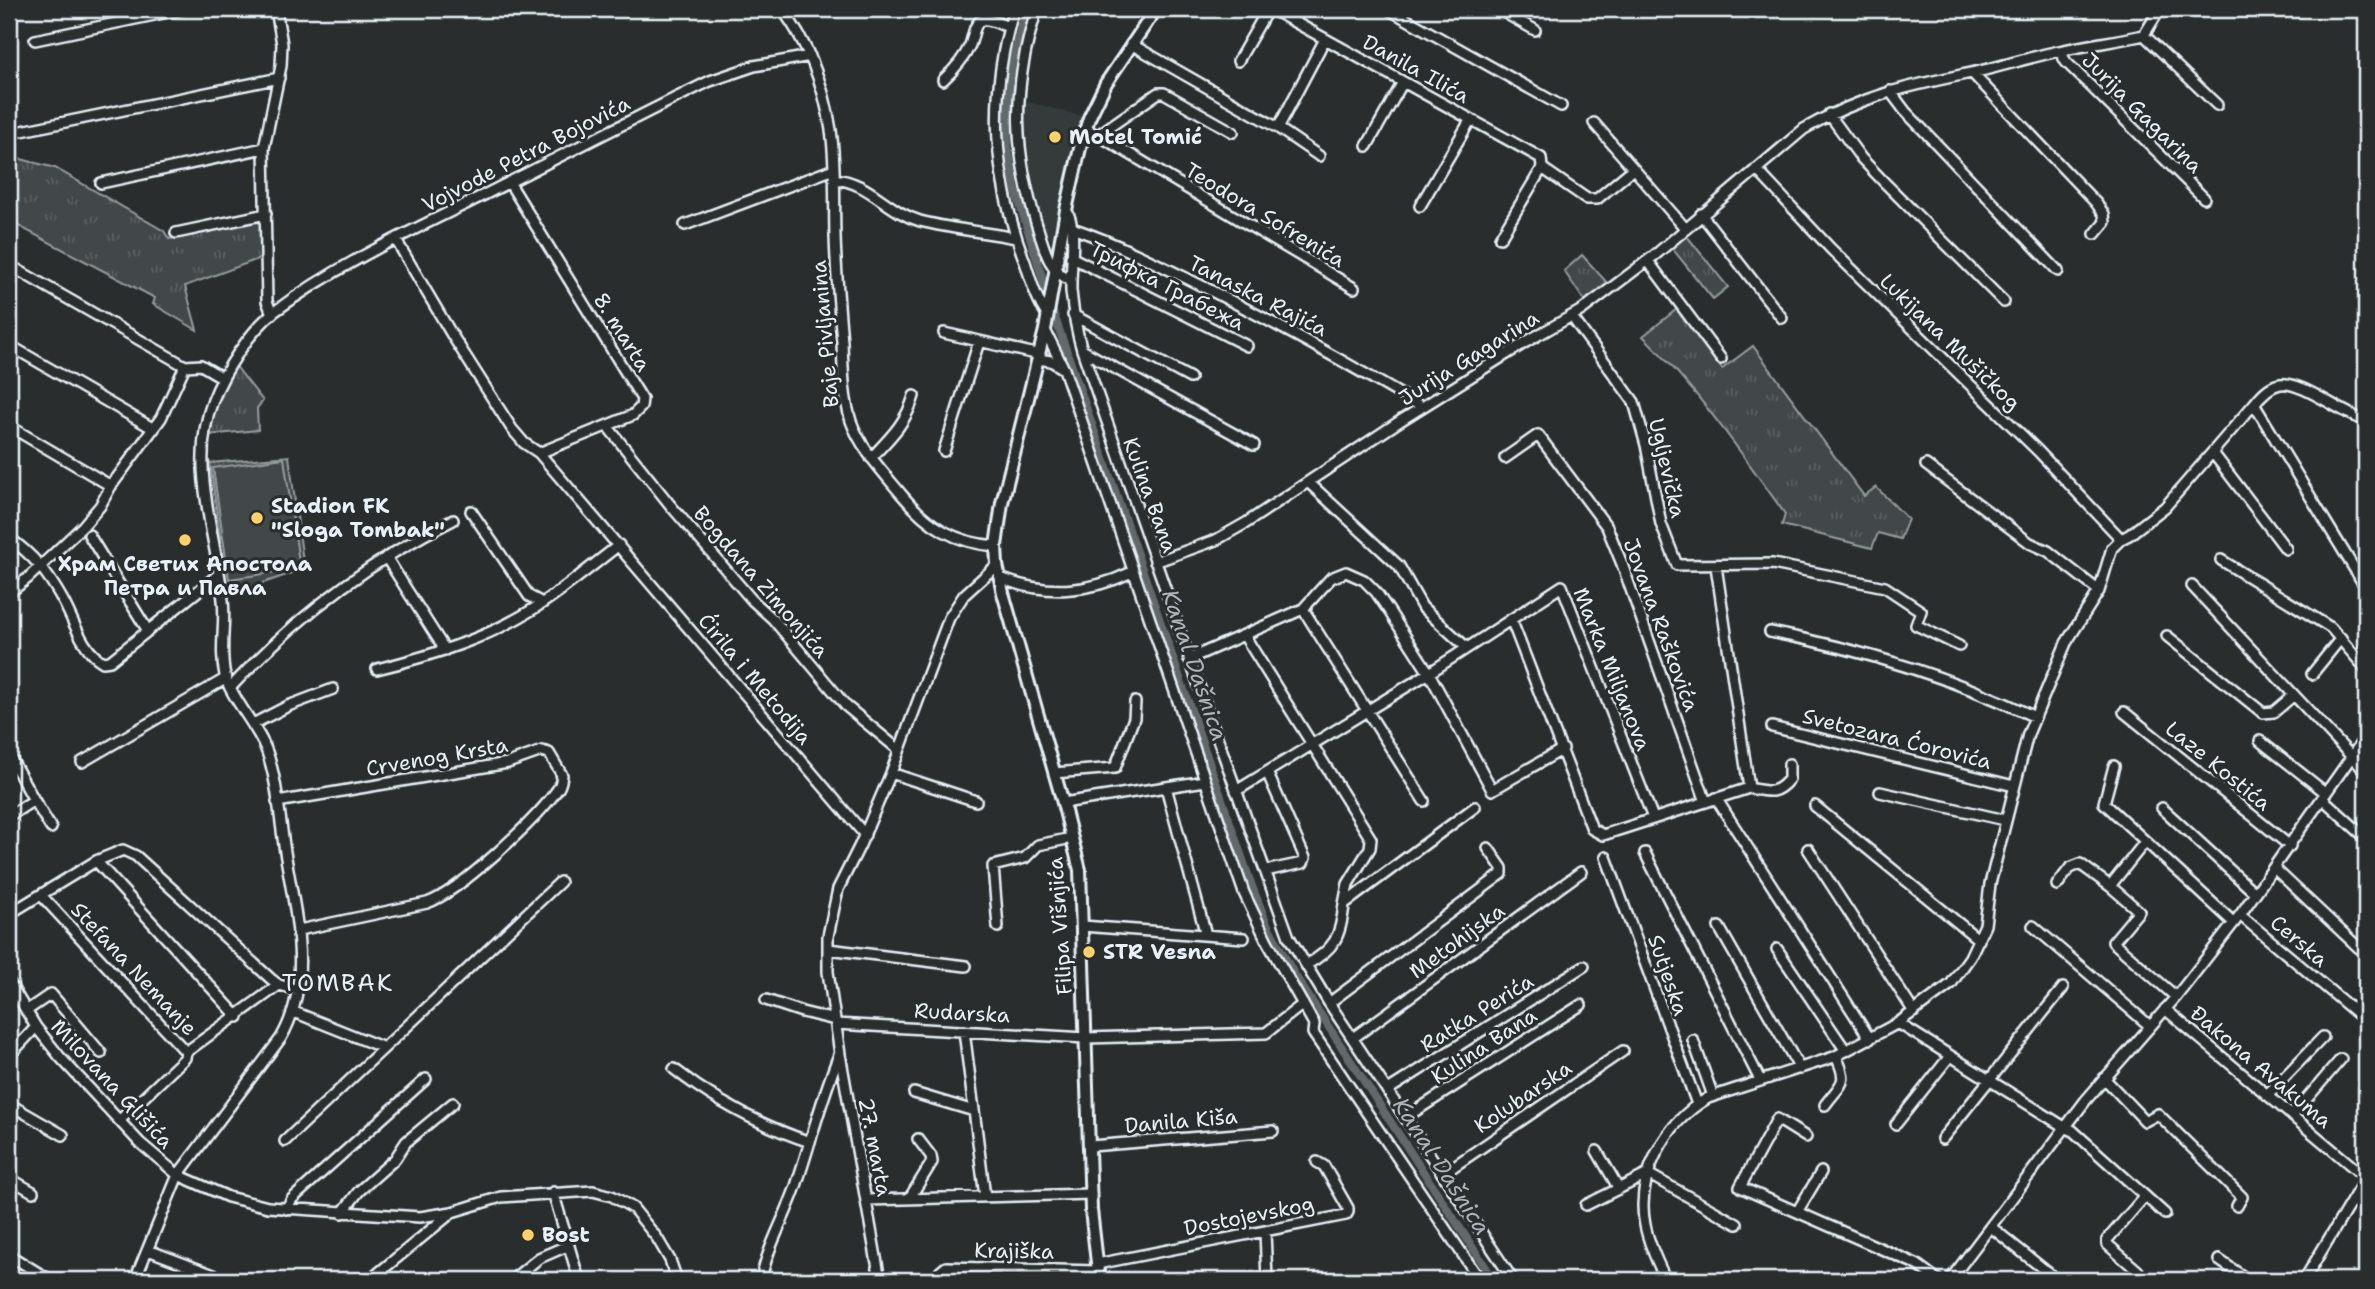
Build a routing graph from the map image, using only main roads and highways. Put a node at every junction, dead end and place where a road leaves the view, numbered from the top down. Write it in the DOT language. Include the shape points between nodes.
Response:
graph roads {
  1 [pos="1156,9"];
  2 [pos="1098,1272"];
  1 -- 2 [label="main road, Filipa Višnjića" via="1107,83 1084,129 996,546 1000,578 1080,870 1091,1194"];
}
